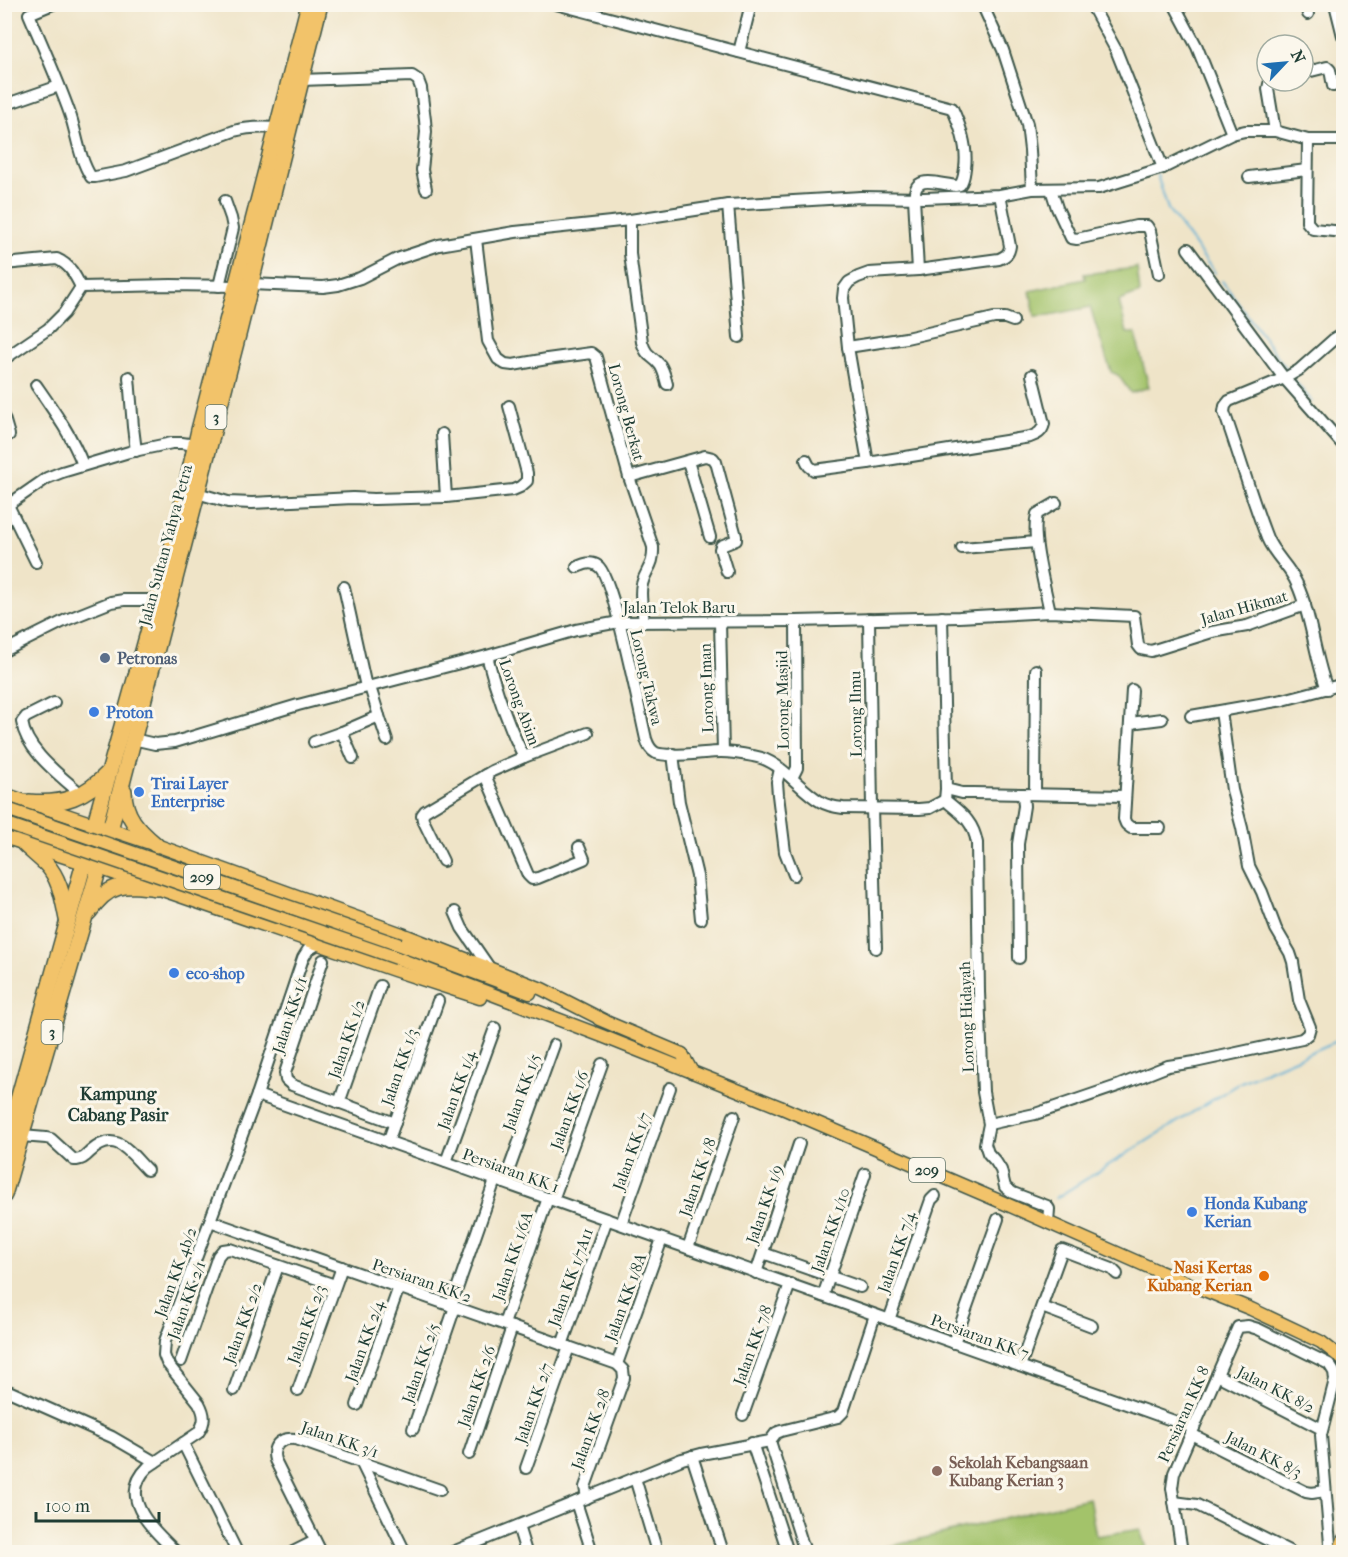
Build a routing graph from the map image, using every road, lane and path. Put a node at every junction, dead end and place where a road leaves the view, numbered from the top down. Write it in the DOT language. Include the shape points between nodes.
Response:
graph roads {
  1 [pos="53,4"];
  2 [pos="309,4"];
  3 [pos="320,4"];
  4 [pos="555,4"];
  5 [pos="751,4"];
  6 [pos="982,4"];
  7 [pos="1091,4"];
  8 [pos="1174,4"];
  9 [pos="1335,4"];
  10 [pos="1343,36"];
  11 [pos="739,52"];
  12 [pos="1315,70"];
  13 [pos="301,80"];
  14 [pos="59,86"];
  15 [pos="1333,86"];
  16 [pos="1269,93"];
  17 [pos="4,105"];
  18 [pos="277,128"];
  19 [pos="1275,131"];
  20 [pos="1232,134"];
  21 [pos="1308,140"];
  22 [pos="1344,140"];
  23 [pos="1163,168"];
  24 [pos="1307,170"];
  25 [pos="1249,177"];
  26 [pos="426,189"];
  27 [pos="1032,189"];
  28 [pos="1051,189"];
  29 [pos="1000,195"];
  30 [pos="914,198"];
  31 [pos="225,201"];
  32 [pos="728,206"];
  33 [pos="630,220"];
  34 [pos="1344,232"];
  35 [pos="476,239"];
  36 [pos="1188,249"];
  37 [pos="4,264"];
  38 [pos="918,270"];
  39 [pos="1159,274"];
  40 [pos="243,285"];
  41 [pos="219,286"];
  42 [pos="81,287"];
  43 [pos="1013,321"];
  44 [pos="739,337"];
  45 [pos="1344,338"];
  46 [pos="848,347"];
  47 [pos="4,359"];
  48 [pos="1032,375"];
  49 [pos="129,377"];
  50 [pos="1284,378"];
  51 [pos="666,384"];
  52 [pos="36,385"];
  53 [pos="509,406"];
  54 [pos="4,418"];
  55 [pos="214,425"];
  56 [pos="442,434"];
  57 [pos="9,435"];
  58 [pos="197,438"];
  59 [pos="1344,446"];
  60 [pos="136,451"];
  61 [pos="688,460"];
  62 [pos="806,460"];
  63 [pos="868,463"];
  64 [pos="83,465"];
  65 [pos="629,477"];
  66 [pos="197,493"];
  67 [pos="446,497"];
  68 [pos="1056,503"];
  69 [pos="6,505"];
  70 [pos="710,537"];
  71 [pos="1036,542"];
  72 [pos="962,548"];
  73 [pos="36,562"];
  74 [pos="577,567"];
  75 [pos="727,572"];
  76 [pos="344,587"];
  77 [pos="158,600"];
  78 [pos="1305,605"];
  79 [pos="1050,612"];
  80 [pos="1134,616"];
  81 [pos="942,617"];
  82 [pos="869,619"];
  83 [pos="796,621"];
  84 [pos="620,622"];
  85 [pos="644,622"];
  86 [pos="720,622"];
  87 [pos="4,651"];
  88 [pos="487,656"];
  89 [pos="1036,670"];
  90 [pos="1344,684"];
  91 [pos="368,687"];
  92 [pos="1327,689"];
  93 [pos="1132,690"];
  94 [pos="54,704"];
  95 [pos="1221,711"];
  96 [pos="379,716"];
  97 [pos="1191,716"];
  98 [pos="1162,719"];
  99 [pos="1130,723"];
  100 [pos="342,732"];
  101 [pos="588,733"];
  102 [pos="133,739"];
  103 [pos="387,740"];
  104 [pos="314,742"];
  105 [pos="723,752"];
  106 [pos="674,754"];
  107 [pos="524,757"];
  108 [pos="353,758"];
  109 [pos="780,770"];
  110 [pos="117,773"];
  111 [pos="485,775"];
  112 [pos="792,778"];
  113 [pos="946,789"];
  114 [pos="4,794"];
  115 [pos="1029,794"];
  116 [pos="82,795"];
  117 [pos="1125,796"];
  118 [pos="945,800"];
  119 [pos="29,802"];
  120 [pos="4,808"];
  121 [pos="872,808"];
  122 [pos="56,811"];
  123 [pos="4,823"];
  124 [pos="103,827"];
  125 [pos="1160,828"];
  126 [pos="4,837"];
  127 [pos="136,839"];
  128 [pos="24,844"];
  129 [pos="156,845"];
  130 [pos="579,847"];
  131 [pos="39,849"];
  132 [pos="443,861"];
  133 [pos="84,863"];
  134 [pos="99,868"];
  135 [pos="794,875"];
  136 [pos="134,880"];
  137 [pos="156,888"];
  138 [pos="455,912"];
  139 [pos="701,919"];
  140 [pos="76,922"];
  141 [pos="294,936"];
  142 [pos="318,944"];
  143 [pos="876,948"];
  144 [pos="303,958"];
  145 [pos="1019,958"];
  146 [pos="323,960"];
  147 [pos="491,970"];
  148 [pos="380,986"];
  149 [pos="438,1001"];
  150 [pos="605,1021"];
  151 [pos="495,1028"];
  152 [pos="602,1036"];
  153 [pos="554,1045"];
  154 [pos="602,1064"];
  155 [pos="692,1072"];
  156 [pos="670,1088"];
  157 [pos="257,1095"];
  158 [pos="339,1102"];
  159 [pos="734,1116"];
  160 [pos="395,1123"];
  161 [pos="989,1124"];
  162 [pos="22,1136"];
  163 [pos="388,1142"];
  164 [pos="800,1144"];
  165 [pos="4,1150"];
  166 [pos="446,1162"];
  167 [pos="147,1170"];
  168 [pos="865,1174"];
  169 [pos="500,1181"];
  170 [pos="4,1195"];
  171 [pos="935,1196"];
  172 [pos="550,1199"];
  173 [pos="607,1219"];
  174 [pos="998,1219"];
  175 [pos="210,1221"];
  176 [pos="1048,1223"];
  177 [pos="621,1224"];
  178 [pos="662,1239"];
  179 [pos="279,1245"];
  180 [pos="688,1248"];
  181 [pos="763,1253"];
  182 [pos="276,1264"];
  183 [pos="342,1267"];
  184 [pos="756,1272"];
  185 [pos="1117,1274"];
  186 [pos="830,1276"];
  187 [pos="790,1284"];
  188 [pos="335,1285"];
  189 [pos="399,1287"];
  190 [pos="860,1287"];
  191 [pos="823,1296"];
  192 [pos="453,1306"];
  193 [pos="1042,1306"];
  194 [pos="174,1315"];
  195 [pos="875,1315"];
  196 [pos="889,1320"];
  197 [pos="194,1323"];
  198 [pos="508,1326"];
  199 [pos="1092,1326"];
  200 [pos="954,1343"];
  201 [pos="565,1346"];
  202 [pos="181,1361"];
  203 [pos="1344,1361"];
  204 [pos="1020,1366"];
  205 [pos="620,1367"];
  206 [pos="1217,1375"];
  207 [pos="4,1389"];
  208 [pos="234,1390"];
  209 [pos="298,1390"];
  210 [pos="357,1405"];
  211 [pos="743,1415"];
  212 [pos="413,1429"];
  213 [pos="1322,1429"];
  214 [pos="1192,1431"];
  215 [pos="770,1441"];
  216 [pos="183,1443"];
  217 [pos="752,1443"];
  218 [pos="469,1454"];
  219 [pos="692,1456"];
  220 [pos="155,1462"];
  221 [pos="361,1462"];
  222 [pos="526,1468"];
  223 [pos="635,1478"];
  224 [pos="440,1490"];
  225 [pos="1325,1491"];
  226 [pos="581,1500"];
  227 [pos="1174,1502"];
  228 [pos="518,1526"];
  229 [pos="1344,1539"];
  230 [pos="315,1541"];
  231 [pos="176,1552"];
  232 [pos="237,1552"];
  233 [pos="292,1552"];
  234 [pos="321,1552"];
  235 [pos="405,1552"];
  236 [pos="453,1552"];
  237 [pos="526,1552"];
  238 [pos="592,1552"];
  239 [pos="657,1552"];
  240 [pos="723,1552"];
  241 [pos="788,1552"];
  242 [pos="805,1552"];
  243 [pos="1182,1552"];
  244 [pos="1291,1552"];
  245 [pos="1328,1552"];
  246 [pos="1339,1552"];
  1 -- 14 [label="street" via="29,14"];
  2 -- 18 [label="highway, Jalan Sultan Yahya Petra / 3"];
  3 -- 13 [label="highway, Jalan Sultan Yahya Petra / 3"];
  4 -- 11 [label="street"];
  5 -- 11 [label="street"];
  6 -- 27 [label="street" via="1003,50 1027,124"];
  7 -- 23 [label="street" via="1116,50"];
  8 -- 20 [label="street" via="1197,47"];
  9 -- 10 [label="street"];
  11 -- 30 [label="street" via="952,108 966,148 962,183 956,186 923,182"];
  12 -- 15 [label="street" via="1327,67"];
  13 -- 26 [label="street" via="412,76 418,80 426,132 422,170"];
  13 -- 40 [label="highway, Jalan Sultan Yahya Petra / 3"];
  14 -- 17 [label="street"];
  14 -- 18 [label="street" via="91,177 126,171 248,127"];
  16 -- 19 [label="street"];
  18 -- 40 [label="highway, Jalan Sultan Yahya Petra / 3"];
  19 -- 20 [label="street"];
  19 -- 21 [label="street"];
  20 -- 23 [label="street"];
  21 -- 22 [label="street"];
  21 -- 24 [label="street"];
  23 -- 28 [label="street" via="1100,188"];
  24 -- 25 [label="street"];
  24 -- 34 [label="street" via="1309,226"];
  27 -- 28 [label="street"];
  27 -- 29 [label="street"];
  28 -- 39 [label="street" via="1071,238 1147,226"];
  29 -- 30 [label="street"];
  29 -- 38 [label="street" via="1011,246 1005,257"];
  30 -- 32 [label="street" via="861,197"];
  30 -- 38 [label="street"];
  31 -- 41 [label="street" via="233,228"];
  32 -- 33 [label="street"];
  32 -- 44 [label="street"];
  33 -- 35 [label="street"];
  33 -- 51 [label="street" via="630,254 642,342 645,352 659,364"];
  35 -- 40 [label="street" via="439,245 397,259 338,285"];
  35 -- 65 [label="street, Lorong Berkat" via="488,341 498,359 513,365 594,354"];
  36 -- 50 [label="street"];
  37 -- 42 [label="street" via="57,259 71,269"];
  38 -- 46 [label="street" via="868,273 849,282 843,298"];
  40 -- 41 [label="street"];
  40 -- 55 [label="highway, Jalan Sultan Yahya Petra / 3"];
  40 -- 58 [label="highway, Jalan Sultan Yahya Petra / 3"];
  41 -- 42 [label="street"];
  42 -- 47 [label="street" via="64,313 48,328"];
  43 -- 46 [label="street" via="994,318"];
  45 -- 50 [label="street" via="1334,339"];
  46 -- 63 [label="street"];
  48 -- 63 [label="street" via="1044,424 1037,435"];
  49 -- 60 [label="street"];
  50 -- 59 [label="street"];
  50 -- 78 [label="street" via="1229,401 1224,412 1268,540 1291,572"];
  52 -- 64 [label="street" via="68,433"];
  53 -- 67 [label="street" via="527,481 513,490"];
  54 -- 57 [label="street"];
  55 -- 58 [label="highway" via="207,421"];
  55 -- 66 [label="highway, Jalan Sultan Yahya Petra / 3"];
  56 -- 67 [label="street"];
  58 -- 60 [label="street"];
  58 -- 77 [label="highway, Jalan Sultan Yahya Petra / 3"];
  60 -- 64 [label="street"];
  61 -- 65 [label="street"];
  61 -- 70 [label="street"];
  61 -- 75 [label="street" via="709,456 716,462 736,536 734,542 720,549"];
  62 -- 63 [label="street" via="814,470"];
  64 -- 69 [label="street" via="47,478"];
  65 -- 85 [label="street, Lorong Berkat" via="653,547 650,568 641,587"];
  66 -- 67 [label="street" via="228,502 252,503"];
  66 -- 102 [label="highway, Jalan Sultan Yahya Petra / 3"];
  68 -- 71 [label="street" via="1037,514"];
  69 -- 73 [label="street"];
  71 -- 72 [label="street"];
  71 -- 79 [label="street"];
  74 -- 84 [label="street" via="590,563 602,569"];
  76 -- 91 [label="street"];
  77 -- 87 [label="street" via="111,602"];
  77 -- 110 [label="highway, Jalan Sultan Yahya Petra / 3"];
  78 -- 80 [label="street, Jalan Hikmat" via="1247,626 1212,632 1151,651 1138,645"];
  78 -- 92 [label="street, Jalan Hikmat"];
  79 -- 80 [label="street, Jalan Telok Baru"];
  79 -- 81 [label="street, Jalan Telok Baru"];
  81 -- 82 [label="street, Jalan Telok Baru"];
  81 -- 113 [label="street"];
  82 -- 83 [label="street, Jalan Telok Baru"];
  82 -- 121 [label="street, Lorong Ilmu"];
  83 -- 86 [label="street, Jalan Telok Baru"];
  83 -- 112 [label="street, Lorong Masjid" via="797,768"];
  84 -- 85 [label="street, Jalan Telok Baru"];
  84 -- 88 [label="street, Jalan Telok Baru" via="576,630"];
  84 -- 106 [label="street, Lorong Takwa" via="649,747 660,754"];
  85 -- 86 [label="street, Jalan Telok Baru"];
  86 -- 105 [label="street, Lorong Iman"];
  88 -- 91 [label="street, Jalan Telok Baru"];
  88 -- 107 [label="street, Lorong Abim"];
  89 -- 115 [label="street"];
  90 -- 92 [label="street"];
  91 -- 96 [label="street"];
  91 -- 102 [label="street, Jalan Telok Baru" via="175,742 154,744"];
  92 -- 95 [label="street"];
  93 -- 99 [label="street"];
  94 -- 116 [label="street" via="26,717 23,727 44,761"];
  95 -- 97 [label="street"];
  95 -- 161 [label="street" via="1232,790 1249,866 1290,953 1299,1000 1310,1027 1308,1034 1302,1039 1168,1066 1035,1114"];
  96 -- 100 [label="street"];
  96 -- 103 [label="street"];
  98 -- 99 [label="street"];
  99 -- 117 [label="street"];
  100 -- 104 [label="street"];
  100 -- 108 [label="street"];
  101 -- 107 [label="street"];
  102 -- 110 [label="highway, Jalan Sultan Yahya Petra / 3"];
  105 -- 106 [label="street"];
  105 -- 109 [label="street" via="765,758"];
  106 -- 139 [label="street"];
  107 -- 111 [label="street"];
  109 -- 112 [label="street"];
  109 -- 135 [label="street" via="777,782 785,852"];
  110 -- 116 [label="highway"];
  110 -- 124 [label="highway, Jalan Sultan Yahya Petra / 3"];
  110 -- 129 [label="highway" via="132,820"];
  111 -- 130 [label="street" via="532,879 584,860"];
  111 -- 132 [label="street" via="422,815"];
  112 -- 121 [label="street" via="831,806"];
  113 -- 115 [label="street"];
  113 -- 118 [label="street"];
  114 -- 119 [label="main road"];
  115 -- 117 [label="street"];
  115 -- 145 [label="street" via="1018,844"];
  116 -- 119 [label="highway" via="54,802"];
  117 -- 125 [label="street" via="1126,824 1137,829"];
  118 -- 121 [label="street" via="930,808"];
  118 -- 161 [label="street, Lorong Hidayah" via="970,822 977,843 983,1092"];
  119 -- 122 [label="main road"];
  120 -- 150 [label="main road, 209, bridge" via="400,945"];
  121 -- 143 [label="street, Lorong Ilmu"];
  122 -- 124 [label="main road"];
  122 -- 131 [label="main road" via="64,823 62,829 52,842"];
  123 -- 152 [label="main road, 209, bridge" via="397,958"];
  124 -- 127 [label="main road"];
  124 -- 133 [label="highway, Jalan Sultan Yahya Petra / 3"];
  124 -- 134 [label="highway, Jalan Sultan Yahya Petra / 3"];
  126 -- 128 [label="main road"];
  127 -- 129 [label="main road"];
  127 -- 136 [label="main road" via="125,852"];
  128 -- 131 [label="main road"];
  128 -- 140 [label="highway" via="55,876"];
  129 -- 147 [label="main road"];
  131 -- 133 [label="main road"];
  133 -- 134 [label="main road"];
  133 -- 140 [label="highway, Jalan Sultan Yahya Petra / 3"];
  134 -- 136 [label="main road"];
  134 -- 140 [label="highway, Jalan Sultan Yahya Petra / 3"];
  136 -- 137 [label="main road"];
  137 -- 140 [label="highway" via="123,885 112,889"];
  137 -- 141 [label="main road"];
  138 -- 147 [label="street"];
  140 -- 162 [label="highway, Jalan Sultan Yahya Petra / 3"];
  140 -- 165 [label="highway, Jalan Sultan Yahya Petra / 3"];
  141 -- 142 [label="main road"];
  141 -- 144 [label="street"];
  142 -- 144 [label="street, Jalan KK 4b/2"];
  142 -- 152 [label="main road"];
  144 -- 157 [label="street, Jalan KK 4b/2"];
  146 -- 158 [label="street, Jalan KK 1/1" via="285,1073 292,1085"];
  147 -- 150 [label="main road" via="542,989"];
  148 -- 158 [label="street, Jalan KK 1/2"];
  149 -- 160 [label="street, Jalan KK 1/3"];
  150 -- 155 [label="main road, 209" via="682,1054"];
  151 -- 166 [label="street, Jalan KK 1/4"];
  152 -- 155 [label="main road, 209"];
  153 -- 169 [label="street, Jalan KK 1/5"];
  154 -- 172 [label="street, Jalan KK 1/6"];
  155 -- 176 [label="main road, 209"];
  156 -- 177 [label="street, Jalan KK 1/7"];
  157 -- 163 [label="street, Persiaran KK 1"];
  157 -- 175 [label="street, Jalan KK 4b/2"];
  158 -- 160 [label="street"];
  159 -- 180 [label="street, Jalan KK 1/8"];
  160 -- 163 [label="street, Jalan KK 1/3"];
  161 -- 176 [label="street, Lorong Hidayah" via="985,1144 1001,1170 1005,1187 1047,1206"];
  162 -- 167 [label="street" via="51,1140 74,1160 83,1159 102,1143 113,1141"];
  162 -- 170 [label="highway, Jalan Sultan Yahya Petra / 3"];
  163 -- 166 [label="street, Persiaran KK 1"];
  164 -- 181 [label="street, Jalan KK 1/9"];
  166 -- 169 [label="street, Persiaran KK 1"];
  168 -- 186 [label="street, Jalan KK 1/10"];
  169 -- 172 [label="street, Persiaran KK 1"];
  169 -- 192 [label="street, Jalan KK 1/5"];
  171 -- 196 [label="street, Jalan KK 7/4"];
  172 -- 173 [label="street, Persiaran KK 1"];
  172 -- 198 [label="street, Jalan KK 1/6A"];
  173 -- 177 [label="street, Persiaran KK 1"];
  173 -- 201 [label="street, Jalan KK 1/7A11"];
  174 -- 200 [label="street"];
  175 -- 179 [label="street, Persiaran KK 2"];
  175 -- 194 [label="street, Jalan KK 4b/2"];
  176 -- 203 [label="main road, 209" via="1251,1309 1321,1342"];
  177 -- 178 [label="street, Persiaran KK 1"];
  178 -- 180 [label="street, Persiaran KK 1"];
  178 -- 205 [label="street, Jalan KK 1/8A"];
  179 -- 182 [label="street, Jalan KK 2/2"];
  179 -- 183 [label="street, Persiaran KK 2"];
  180 -- 184 [label="street, Persiaran KK 1"];
  181 -- 184 [label="street, Jalan KK 1/9"];
  181 -- 186 [label="street"];
  182 -- 188 [label="street"];
  182 -- 197 [label="street, Jalan KK 2/1" via="231,1249 223,1250"];
  182 -- 208 [label="street, Jalan KK 2/2"];
  183 -- 188 [label="street, Jalan KK 2/3"];
  183 -- 189 [label="street, Persiaran KK 2"];
  184 -- 187 [label="street, Persiaran KK 7"];
  185 -- 193 [label="street" via="1062,1250"];
  186 -- 190 [label="street"];
  186 -- 191 [label="street, Jalan KK 1/10"];
  187 -- 191 [label="street, Persiaran KK 7"];
  187 -- 211 [label="street, Jalan KK 7/8"];
  188 -- 209 [label="street, Jalan KK 2/3"];
  189 -- 192 [label="street, Persiaran KK 2"];
  189 -- 210 [label="street, Jalan KK 2/4"];
  191 -- 195 [label="street, Persiaran KK 7"];
  192 -- 198 [label="street, Persiaran KK 2"];
  192 -- 212 [label="street, Jalan KK 2/5"];
  193 -- 199 [label="street"];
  193 -- 204 [label="street"];
  194 -- 197 [label="street"];
  194 -- 216 [label="street, Jalan KK 4b/2" via="164,1355 199,1403 205,1418 198,1433"];
  195 -- 196 [label="street, Persiaran KK 7"];
  195 -- 215 [label="street" via="843,1412 838,1417 781,1431"];
  196 -- 200 [label="street, Persiaran KK 7"];
  197 -- 202 [label="street, Jalan KK 2/1"];
  198 -- 201 [label="street, Persiaran KK 2"];
  198 -- 218 [label="street, Jalan KK 2/6"];
  200 -- 204 [label="street, Persiaran KK 7"];
  201 -- 205 [label="street, Persiaran KK 2"];
  201 -- 222 [label="street, Jalan KK 2/7"];
  204 -- 214 [label="street, Persiaran KK 7"];
  205 -- 226 [label="street, Jalan KK 2/8" via="624,1378"];
  206 -- 213 [label="street, Jalan KK 8/2"];
  206 -- 213 [label="street, Persiaran KK 8" via="1238,1327 1248,1326 1329,1364 1335,1380"];
  206 -- 214 [label="street, Persiaran KK 8"];
  207 -- 220 [label="street" via="112,1437"];
  213 -- 225 [label="street"];
  214 -- 225 [label="street, Jalan KK 8/3" via="1306,1492"];
  214 -- 227 [label="street, Persiaran KK 8" via="1174,1473"];
  215 -- 217 [label="street"];
  215 -- 242 [label="street"];
  216 -- 220 [label="street, Jalan KK 4b/2"];
  216 -- 232 [label="street"];
  217 -- 219 [label="street"];
  217 -- 241 [label="street"];
  219 -- 223 [label="street"];
  219 -- 240 [label="street"];
  220 -- 231 [label="street, Jalan KK 4b/2" via="137,1482 138,1505 151,1528"];
  221 -- 224 [label="street, Jalan KK 3/1"];
  221 -- 230 [label="street, Jalan KK 3/1" via="296,1439 282,1440 274,1449 275,1460"];
  221 -- 235 [label="street"];
  223 -- 226 [label="street"];
  223 -- 239 [label="street"];
  225 -- 245 [label="street"];
  226 -- 228 [label="street"];
  226 -- 238 [label="street"];
  227 -- 243 [label="street, Persiaran KK 8"];
  227 -- 244 [label="street" via="1197,1505"];
  228 -- 236 [label="street"];
  228 -- 237 [label="street"];
  229 -- 246 [label="main road"];
  230 -- 233 [label="street"];
  230 -- 234 [label="street, Jalan KK 3/1"];
}
